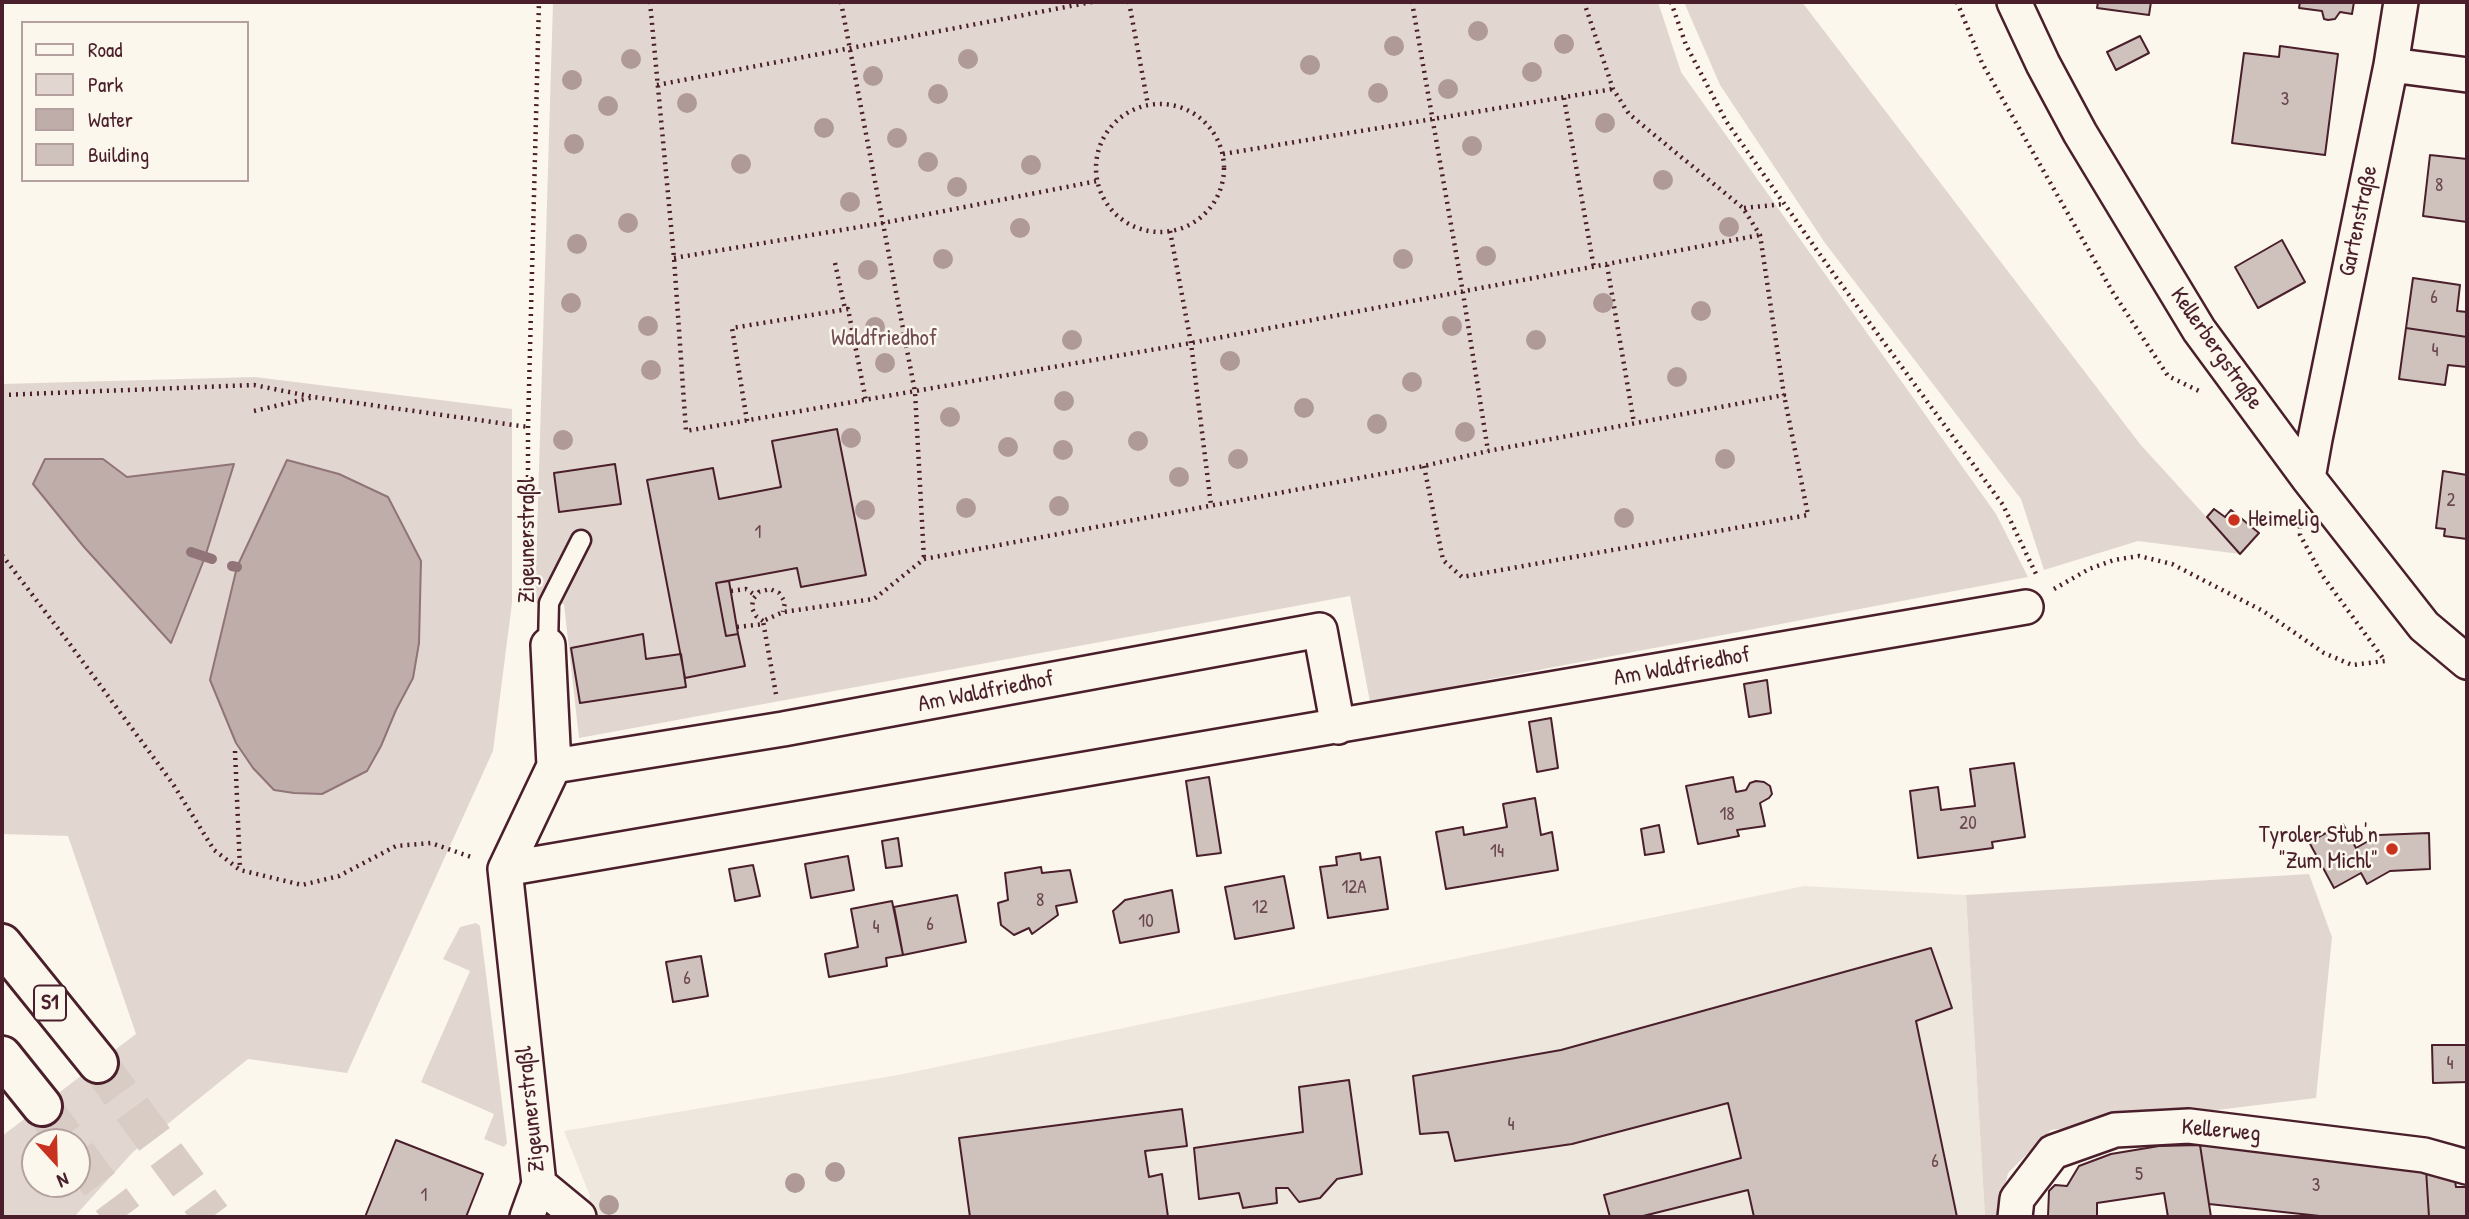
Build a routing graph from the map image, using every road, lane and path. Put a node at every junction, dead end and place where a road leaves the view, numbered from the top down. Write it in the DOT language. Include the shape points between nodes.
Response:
graph roads {
  1 [pos="539,2"];
  2 [pos="650,2"];
  3 [pos="841,2"];
  4 [pos="1092,2"];
  5 [pos="1129,2"];
  6 [pos="1412,2"];
  7 [pos="1584,2"];
  8 [pos="1671,2"];
  9 [pos="1957,2"];
  10 [pos="2014,2"];
  11 [pos="2401,2"];
  12 [pos="850,48"];
  13 [pos="2391,65"];
  14 [pos="2467,75"];
  15 [pos="657,85"];
  16 [pos="1613,89"];
  17 [pos="1564,97"];
  18 [pos="1148,105"];
  19 [pos="1434,120"];
  20 [pos="1223,154"];
  21 [pos="1097,181"];
  22 [pos="1784,204"];
  23 [pos="1743,208"];
  24 [pos="883,223"];
  25 [pos="1170,231"];
  26 [pos="1759,235"];
  27 [pos="674,258"];
  28 [pos="835,263"];
  29 [pos="1607,265"];
  30 [pos="1594,268"];
  31 [pos="1463,293"];
  32 [pos="845,309"];
  33 [pos="1191,343"];
  34 [pos="915,392"];
  35 [pos="2200,392"];
  36 [pos="2,395"];
  37 [pos="1784,395"];
  38 [pos="314,397"];
  39 [pos="866,401"];
  40 [pos="254,411"];
  41 [pos="747,421"];
  42 [pos="1634,423"];
  43 [pos="528,427"];
  44 [pos="1488,451"];
  45 [pos="1424,466"];
  46 [pos="2308,478"];
  47 [pos="1211,505"];
  48 [pos="2300,536"];
  49 [pos="580,540"];
  50 [pos="2,555"];
  51 [pos="925,559"];
  52 [pos="731,591"];
  53 [pos="528,592"];
  54 [pos="755,596"];
  55 [pos="2036,601"];
  56 [pos="783,612"];
  57 [pos="763,623"];
  58 [pos="737,627"];
  59 [pos="548,645"];
  60 [pos="2467,662"];
  61 [pos="1338,727"];
  62 [pos="783,729"];
  63 [pos="235,751"];
  64 [pos="554,766"];
  65 [pos="505,869"];
  66 [pos="240,870"];
  67 [pos="2,944"];
  68 [pos="2,1056"];
  69 [pos="98,1063"];
  70 [pos="42,1106"];
  71 [pos="2467,1167"];
  72 [pos="539,1184"];
  73 [pos="527,1217"];
  74 [pos="579,1217"];
  75 [pos="2015,1217"];
  1 -- 43 [label="path, Zigeunerstraßl"];
  2 -- 15 [label="path"];
  3 -- 12 [label="path"];
  4 -- 12 [label="path"];
  5 -- 18 [label="path"];
  6 -- 19 [label="path"];
  7 -- 16 [label="path"];
  8 -- 22 [label="path" via="1686,45 1726,121"];
  9 -- 35 [label="path" via="1982,63 2112,291 2168,376"];
  10 -- 46 [label="street, Kellerbergstraße" via="2080,133 2199,330"];
  11 -- 13 [label="street, Gartenstraße"];
  12 -- 15 [label="path"];
  12 -- 24 [label="path"];
  13 -- 14 [label="street"];
  13 -- 46 [label="street, Gartenstraße"];
  15 -- 27 [label="path"];
  16 -- 17 [label="path"];
  16 -- 23 [label="path" via="1629,114"];
  17 -- 19 [label="path"];
  17 -- 30 [label="path"];
  18 -- 20 [label="path" via="1189,111 1210,129"];
  18 -- 21 [label="path" via="1132,110 1106,132 1095,164"];
  19 -- 20 [label="path"];
  19 -- 31 [label="path"];
  20 -- 25 [label="path" via="1223,180 1213,204 1194,222"];
  21 -- 24 [label="path"];
  21 -- 25 [label="path" via="1106,204 1123,221 1145,231"];
  22 -- 23 [label="path"];
  22 -- 55 [label="path" via="2004,505"];
  23 -- 26 [label="path"];
  24 -- 27 [label="path"];
  24 -- 34 [label="path"];
  25 -- 33 [label="path"];
  26 -- 29 [label="path"];
  26 -- 37 [label="path"];
  27 -- 41 [label="path" via="686,431"];
  28 -- 32 [label="path"];
  29 -- 30 [label="path"];
  29 -- 42 [label="path"];
  30 -- 31 [label="path"];
  31 -- 33 [label="path"];
  31 -- 44 [label="path"];
  32 -- 39 [label="path"];
  32 -- 41 [label="path" via="732,328"];
  33 -- 34 [label="path"];
  33 -- 47 [label="path"];
  34 -- 39 [label="path"];
  34 -- 51 [label="path"];
  36 -- 38 [label="path" via="254,385"];
  37 -- 42 [label="path"];
  37 -- 45 [label="path" via="1808,515 1462,577 1443,560"];
  38 -- 40 [label="path"];
  38 -- 43 [label="path"];
  39 -- 41 [label="path"];
  42 -- 44 [label="path"];
  43 -- 53 [label="path, Zigeunerstraßl"];
  44 -- 45 [label="path"];
  45 -- 47 [label="path"];
  46 -- 60 [label="street, Kellerbergstraße" via="2424,626"];
  47 -- 51 [label="path"];
  48 -- 55 [label="path" via="2322,575 2385,661 2352,665 2324,653 2263,611 2172,564 2138,556 2090,569"];
  49 -- 59 [label="lane" via="549,603"];
  50 -- 66 [label="path" via="173,784 214,850"];
  51 -- 56 [label="path" via="874,599"];
  52 -- 54 [label="path" via="746,589"];
  54 -- 56 [label="path" via="769,589 779,593 785,602"];
  54 -- 57 [label="path" via="752,608"];
  55 -- 61 [label="street, Am Waldfriedhof"];
  56 -- 57 [label="path"];
  57 -- 58 [label="path"];
  57 -- 62 [label="path"];
  59 -- 64 [label="street"];
  61 -- 62 [label="street, Am Waldfriedhof" via="1320,629"];
  61 -- 65 [label="street, Am Waldfriedhof"];
  62 -- 64 [label="street, Am Waldfriedhof"];
  63 -- 66 [label="path"];
  64 -- 65 [label="street"];
  65 -- 66 [label="path" via="431,843 396,846 339,876 302,885"];
  65 -- 72 [label="street, Zigeunerstraßl"];
  67 -- 69 [label="highway, S1"];
  68 -- 70 [label="highway"];
  71 -- 75 [label="street, Kellerweg" via="2424,1155 2189,1126 2115,1130 2053,1152 2017,1199"];
  72 -- 73 [label="street, Zigeunerstraßl"];
  72 -- 74 [label="street, Zigeunerstraßl"];
}
